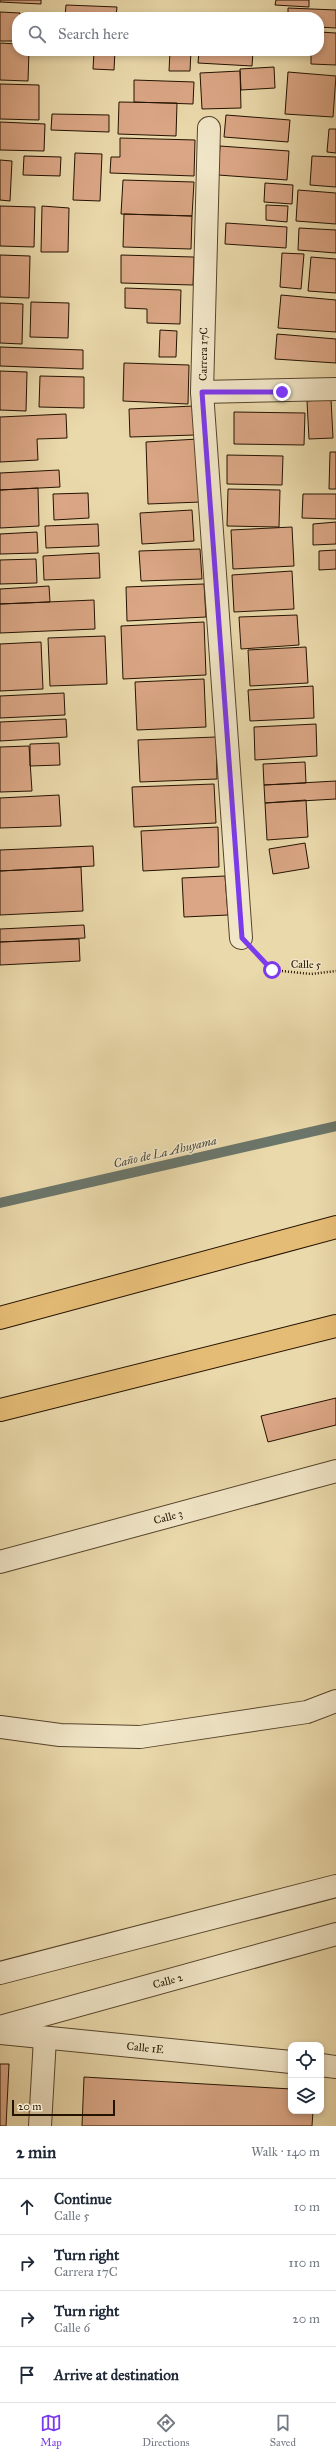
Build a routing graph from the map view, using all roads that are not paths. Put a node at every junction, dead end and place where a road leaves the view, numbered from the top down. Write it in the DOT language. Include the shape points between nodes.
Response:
graph roads {
  1 [pos="209,128"];
  2 [pos="336,389"];
  3 [pos="202,392"];
  4 [pos="242,938"];
  5 [pos="336,1227"];
  6 [pos="0,1318"];
  7 [pos="336,1326"];
  8 [pos="0,1410"];
  9 [pos="336,1471"];
  10 [pos="0,1562"];
  11 [pos="336,1701"];
  12 [pos="0,1727"];
  13 [pos="336,1886"];
  14 [pos="336,1934"];
  15 [pos="0,1973"];
  16 [pos="0,2026"];
  17 [pos="0,2034"];
  18 [pos="45,2038"];
  19 [pos="288,2062"];
  20 [pos="324,2066"];
  21 [pos="336,2067"];
  22 [pos="40,2126"];
  1 -- 3 [label="street, Carrera 17C"];
  2 -- 3 [label="street"];
  3 -- 4 [label="street, Carrera 17C"];
  5 -- 6 [label="main road"];
  7 -- 8 [label="main road"];
  9 -- 10 [label="street, Calle 3"];
  11 -- 12 [label="street" via="307,1712 140,1737 60,1735"];
  13 -- 15 [label="street"];
  14 -- 16 [label="street, Calle 2"];
  17 -- 18 [label="street, Calle 1E"];
  18 -- 19 [label="street, Calle 1E"];
  18 -- 22 [label="street"];
  20 -- 21 [label="street"];
}
